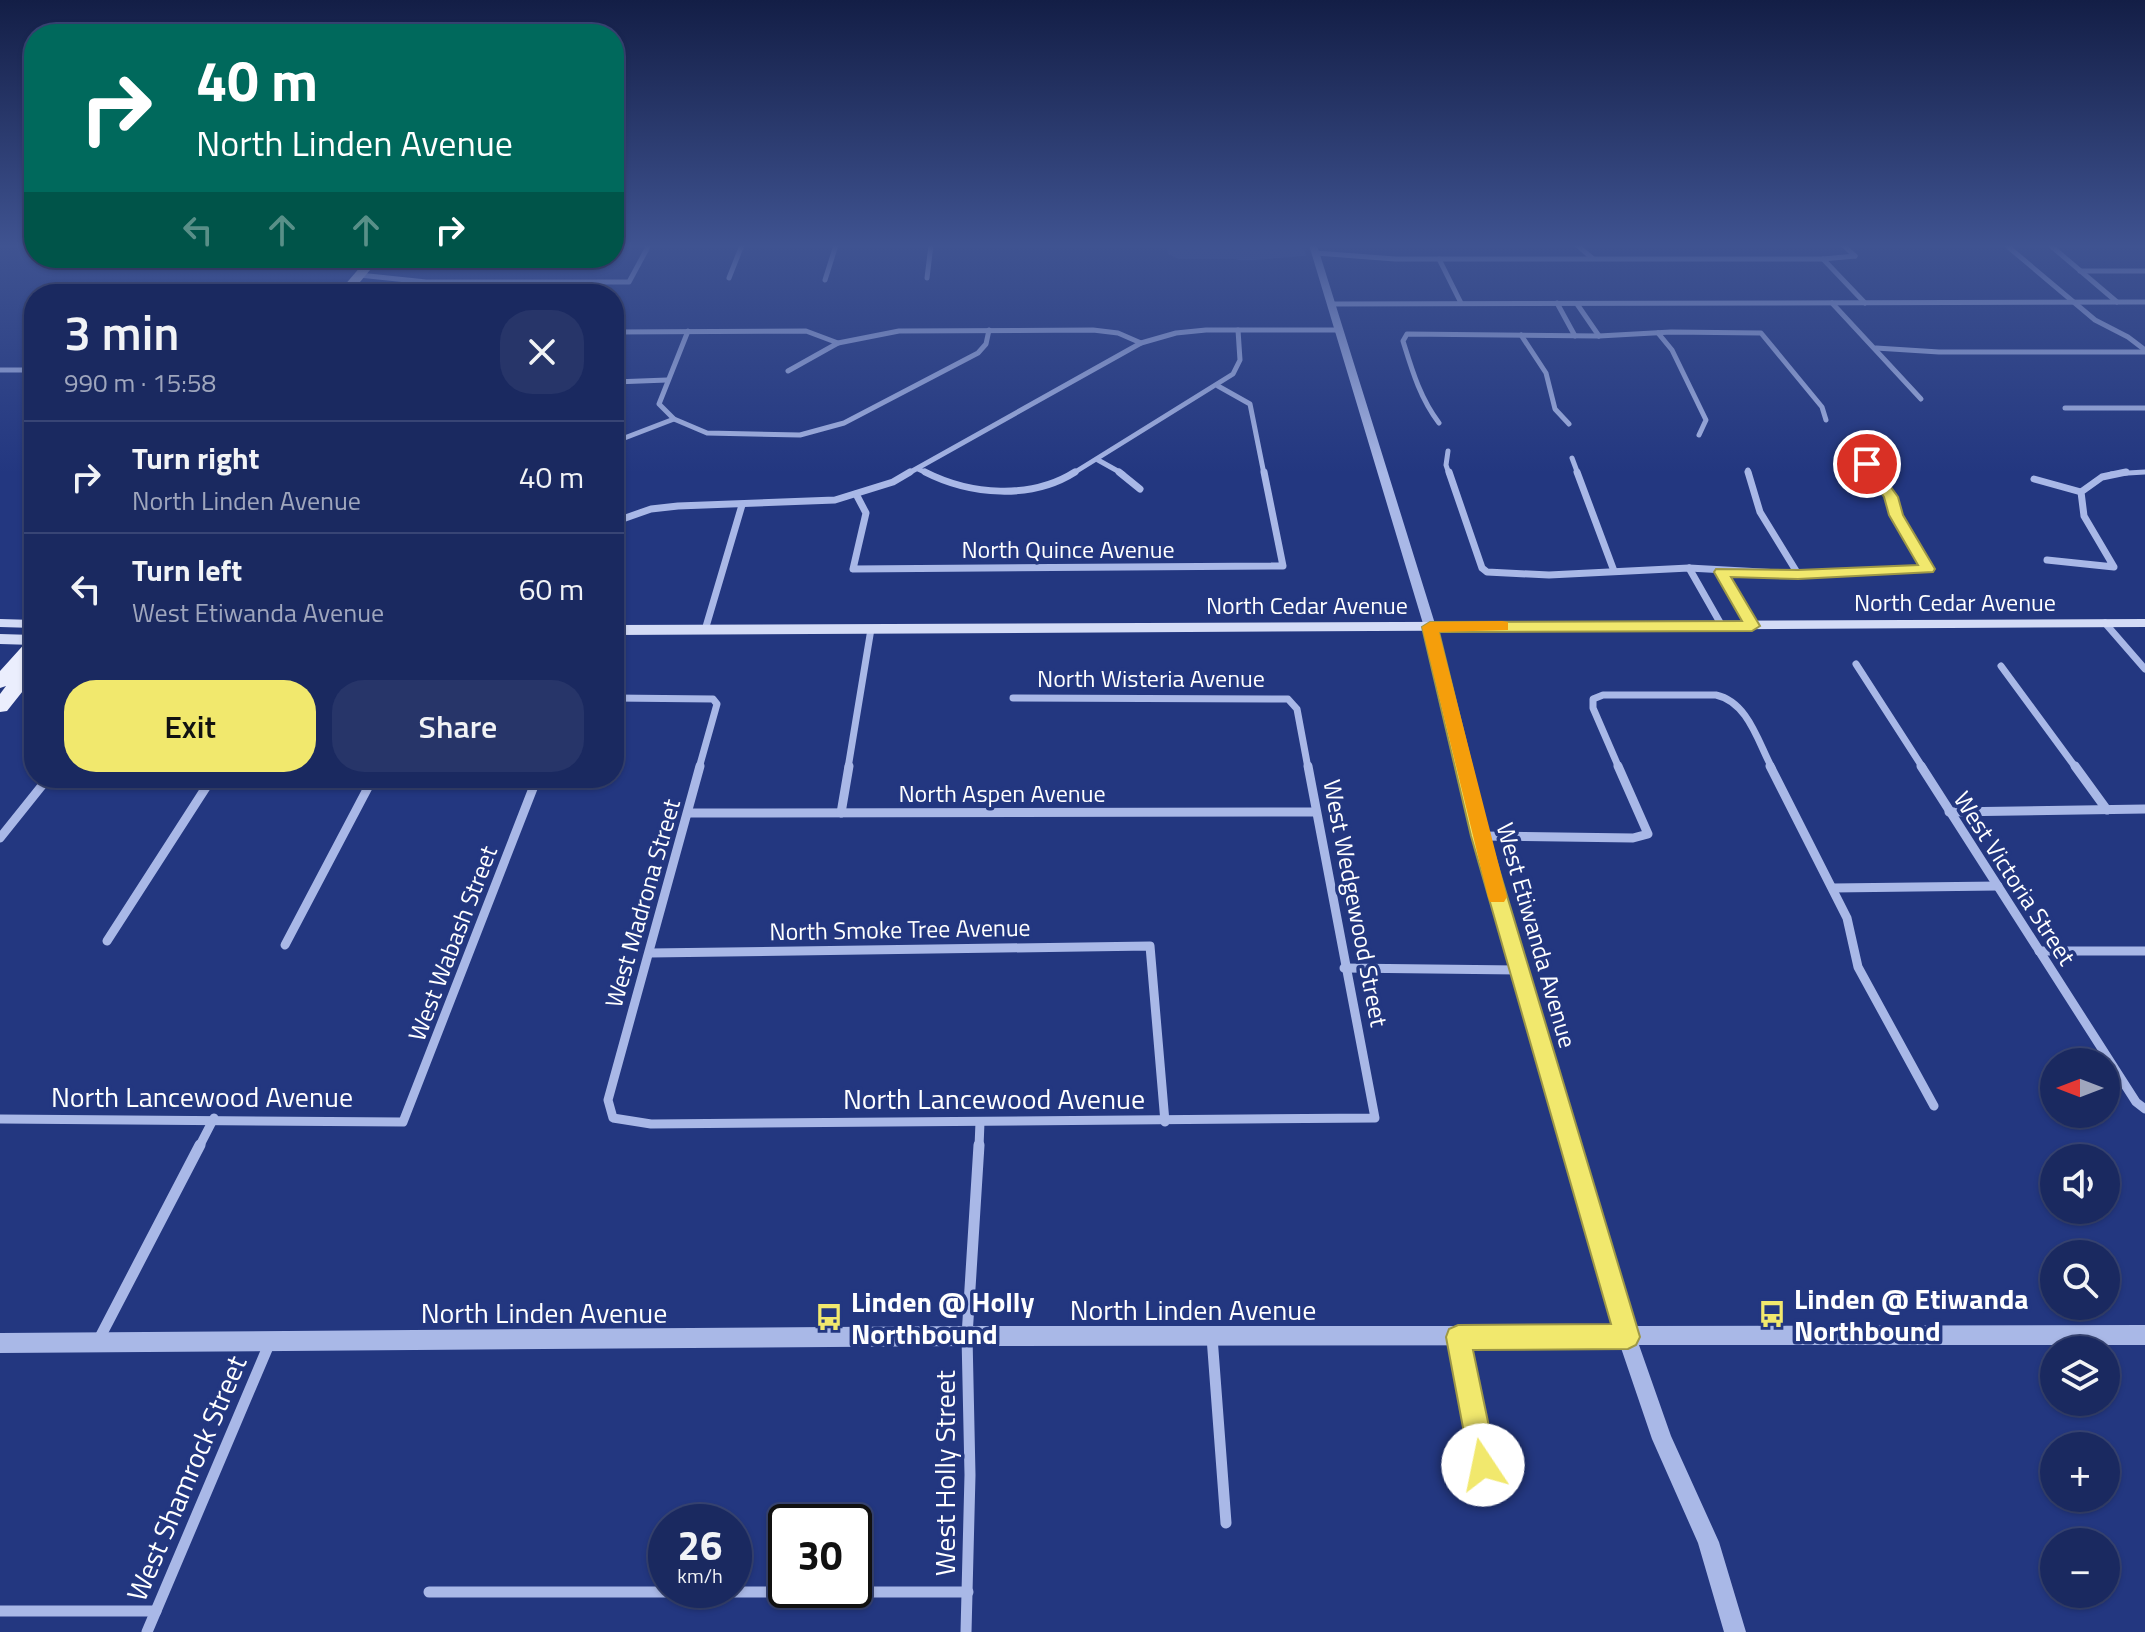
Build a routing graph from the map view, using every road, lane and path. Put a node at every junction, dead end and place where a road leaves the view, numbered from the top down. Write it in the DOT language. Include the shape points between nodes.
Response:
graph roads {
  1 [pos="1337,321"];
  2 [pos="1567,321"];
  3 [pos="1589,321"];
  4 [pos="1850,321"];
  5 [pos="2100,321"];
  6 [pos="989,330"];
  7 [pos="1238,330"];
  8 [pos="1340,330"];
  9 [pos="688,331"];
  10 [pos="624,332"];
  11 [pos="1658,333"];
  12 [pos="1521,335"];
  13 [pos="1575,336"];
  14 [pos="1599,336"];
  15 [pos="838,343"];
  16 [pos="1141,343"];
  17 [pos="1876,348"];
  18 [pos="2145,351"];
  19 [pos="0,370"];
  20 [pos="24,370"];
  21 [pos="788,371"];
  22 [pos="667,380"];
  23 [pos="624,382"];
  24 [pos="1218,386"];
  25 [pos="1921,399"];
  26 [pos="2065,408"];
  27 [pos="2145,408"];
  28 [pos="674,419"];
  29 [pos="1826,420"];
  30 [pos="1439,423"];
  31 [pos="1569,424"];
  32 [pos="1699,435"];
  33 [pos="624,438"];
  34 [pos="1848,446"];
  35 [pos="1448,451"];
  36 [pos="1572,458"];
  37 [pos="1098,460"];
  38 [pos="918,469"];
  39 [pos="1748,470"];
  40 [pos="2145,472"];
  41 [pos="2034,479"];
  42 [pos="1140,489"];
  43 [pos="2081,492"];
  44 [pos="856,494"];
  45 [pos="742,505"];
  46 [pos="624,518"];
  47 [pos="2047,560"];
  48 [pos="1689,568"];
  49 [pos="1614,571"];
  50 [pos="1721,572"];
  51 [pos="1798,574"];
  52 [pos="0,623"];
  53 [pos="2105,623"];
  54 [pos="2145,623"];
  55 [pos="24,624"];
  56 [pos="1722,626"];
  57 [pos="1752,626"];
  58 [pos="1430,627"];
  59 [pos="871,629"];
  60 [pos="624,630"];
  61 [pos="705,630"];
  62 [pos="0,639"];
  63 [pos="24,641"];
  64 [pos="24,654"];
  65 [pos="1856,664"];
  66 [pos="2001,666"];
  67 [pos="2145,669"];
  68 [pos="24,677"];
  69 [pos="0,682"];
  70 [pos="624,698"];
  71 [pos="1013,698"];
  72 [pos="1288,699"];
  73 [pos="0,706"];
  74 [pos="40,788"];
  75 [pos="206,788"];
  76 [pos="368,788"];
  77 [pos="533,788"];
  78 [pos="2145,809"];
  79 [pos="2107,810"];
  80 [pos="1316,812"];
  81 [pos="1949,812"];
  82 [pos="688,813"];
  83 [pos="841,813"];
  84 [pos="1480,836"];
  85 [pos="0,838"];
  86 [pos="1998,886"];
  87 [pos="1833,888"];
  88 [pos="107,941"];
  89 [pos="285,945"];
  90 [pos="2039,951"];
  91 [pos="2145,951"];
  92 [pos="650,953"];
  93 [pos="1344,968"];
  94 [pos="1518,970"];
  95 [pos="1934,1106"];
  96 [pos="2145,1109"];
  97 [pos="214,1118"];
  98 [pos="613,1118"];
  99 [pos="1375,1118"];
  100 [pos="0,1119"];
  101 [pos="403,1122"];
  102 [pos="980,1122"];
  103 [pos="1165,1122"];
  104 [pos="2145,1335"];
  105 [pos="967,1336"];
  106 [pos="1212,1336"];
  107 [pos="1458,1337"];
  108 [pos="1628,1337"];
  109 [pos="97,1342"];
  110 [pos="270,1342"];
  111 [pos="0,1343"];
  112 [pos="1489,1491"];
  113 [pos="1226,1523"];
  114 [pos="429,1592"];
  115 [pos="968,1592"];
  116 [pos="0,1611"];
  117 [pos="156,1611"];
  118 [pos="147,1632"];
  119 [pos="966,1632"];
  120 [pos="1735,1632"];
  1 -- 8 [label="street, West Etiwanda Avenue"];
  2 -- 13 [label="street"];
  3 -- 14 [label="street"];
  4 -- 17 [label="street"];
  5 -- 18 [label="street"];
  6 -- 15 [label="street" via="899,331"];
  6 -- 16 [label="street" via="1093,330"];
  6 -- 28 [label="street" via="978,353 844,423 800,435 707,433"];
  7 -- 8 [label="street"];
  7 -- 16 [label="street" via="1176,333"];
  7 -- 24 [label="street" via="1240,360"];
  8 -- 58 [label="street, West Etiwanda Avenue"];
  9 -- 10 [label="street"];
  9 -- 15 [label="street" via="806,331"];
  9 -- 22 [label="street"];
  11 -- 14 [label="street"];
  11 -- 29 [label="street" via="1761,333 1822,407"];
  11 -- 32 [label="street" via="1672,350 1706,420"];
  12 -- 13 [label="street"];
  12 -- 30 [label="street" via="1404,337 1425,407"];
  12 -- 31 [label="street" via="1546,373 1552,408"];
  13 -- 14 [label="street"];
  15 -- 21 [label="street"];
  16 -- 38 [label="street"];
  17 -- 18 [label="street"];
  17 -- 25 [label="street"];
  19 -- 20 [label="street"];
  22 -- 23 [label="street"];
  22 -- 28 [label="street" via="659,404"];
  24 -- 37 [label="street"];
  24 -- 44 [label="street, North Quince Avenue" via="1250,404 1283,566 853,569 866,513"];
  26 -- 27 [label="street"];
  28 -- 33 [label="street"];
  34 -- 51 [label="street" via="1891,497 1928,569"];
  35 -- 49 [label="street" via="1446,465 1487,572"];
  36 -- 49 [label="street"];
  37 -- 38 [label="street" via="1063,480 1010,492 953,487"];
  37 -- 42 [label="street"];
  38 -- 44 [label="street"];
  39 -- 51 [label="street" via="1765,523"];
  40 -- 43 [label="street" via="2093,479"];
  41 -- 43 [label="street"];
  43 -- 47 [label="street" via="2084,516 2114,567"];
  44 -- 45 [label="street"];
  45 -- 46 [label="street" via="651,509"];
  45 -- 61 [label="street"];
  48 -- 49 [label="street"];
  48 -- 50 [label="street"];
  48 -- 56 [label="street"];
  50 -- 51 [label="street"];
  50 -- 57 [label="street"];
  52 -- 55 [label="main road"];
  53 -- 54 [label="main road, North Cedar Avenue"];
  53 -- 57 [label="main road, North Cedar Avenue"];
  53 -- 67 [label="street"];
  56 -- 57 [label="main road, North Cedar Avenue"];
  56 -- 58 [label="main road, North Cedar Avenue"];
  58 -- 59 [label="main road, North Cedar Avenue"];
  58 -- 84 [label="street, West Etiwanda Avenue"];
  59 -- 61 [label="main road, North Cedar Avenue"];
  59 -- 83 [label="street"];
  60 -- 61 [label="main road, North Cedar Avenue"];
  62 -- 63 [label="main road"];
  64 -- 69 [label="main road"];
  65 -- 81 [label="street, West Victoria Street"];
  66 -- 79 [label="street"];
  68 -- 73 [label="main road"];
  70 -- 82 [label="street, West Madrona Street" via="713,699 717,704"];
  71 -- 72 [label="street, North Wisteria Avenue"];
  72 -- 80 [label="street, West Wedgewood Street" via="1297,709"];
  74 -- 85 [label="street"];
  75 -- 88 [label="street"];
  76 -- 89 [label="street"];
  77 -- 101 [label="street, West Wabash Street"];
  78 -- 79 [label="street"];
  79 -- 81 [label="street"];
  80 -- 83 [label="street, North Aspen Avenue"];
  80 -- 93 [label="street, West Wedgewood Street"];
  81 -- 86 [label="street, West Victoria Street"];
  82 -- 83 [label="street, North Aspen Avenue"];
  82 -- 92 [label="street, West Madrona Street"];
  84 -- 87 [label="street" via="1648,834 1593,699 1716,695 1740,707"];
  84 -- 94 [label="street, West Etiwanda Avenue"];
  86 -- 87 [label="street"];
  86 -- 90 [label="street, West Victoria Street"];
  87 -- 95 [label="street" via="1847,918 1858,967"];
  90 -- 91 [label="street"];
  90 -- 96 [label="street, West Victoria Street"];
  92 -- 98 [label="street, West Madrona Street" via="608,1100"];
  92 -- 103 [label="street, North Smoke Tree Avenue" via="1150,946"];
  93 -- 94 [label="street"];
  93 -- 99 [label="street, West Wedgewood Street"];
  94 -- 108 [label="street, West Etiwanda Avenue"];
  97 -- 100 [label="street, North Lancewood Avenue"];
  97 -- 101 [label="street, North Lancewood Avenue"];
  97 -- 109 [label="street"];
  98 -- 102 [label="street, North Lancewood Avenue" via="651,1124"];
  99 -- 103 [label="street, North Lancewood Avenue"];
  102 -- 103 [label="street, North Lancewood Avenue"];
  102 -- 105 [label="street, West Holly Street"];
  104 -- 108 [label="street, North Linden Avenue"];
  105 -- 106 [label="street, North Linden Avenue"];
  105 -- 110 [label="street, North Linden Avenue"];
  105 -- 115 [label="street, West Holly Street"];
  106 -- 107 [label="street, North Linden Avenue"];
  106 -- 113 [label="street"];
  107 -- 108 [label="street, North Linden Avenue"];
  107 -- 112 [label="street"];
  108 -- 120 [label="street, West Etiwanda Avenue" via="1662,1439 1708,1542"];
  109 -- 110 [label="street, North Linden Avenue"];
  109 -- 111 [label="street, North Linden Avenue"];
  110 -- 117 [label="street, West Shamrock Street"];
  114 -- 115 [label="street"];
  115 -- 119 [label="street, West Holly Street"];
  116 -- 117 [label="street"];
  117 -- 118 [label="street, West Shamrock Street"];
}
